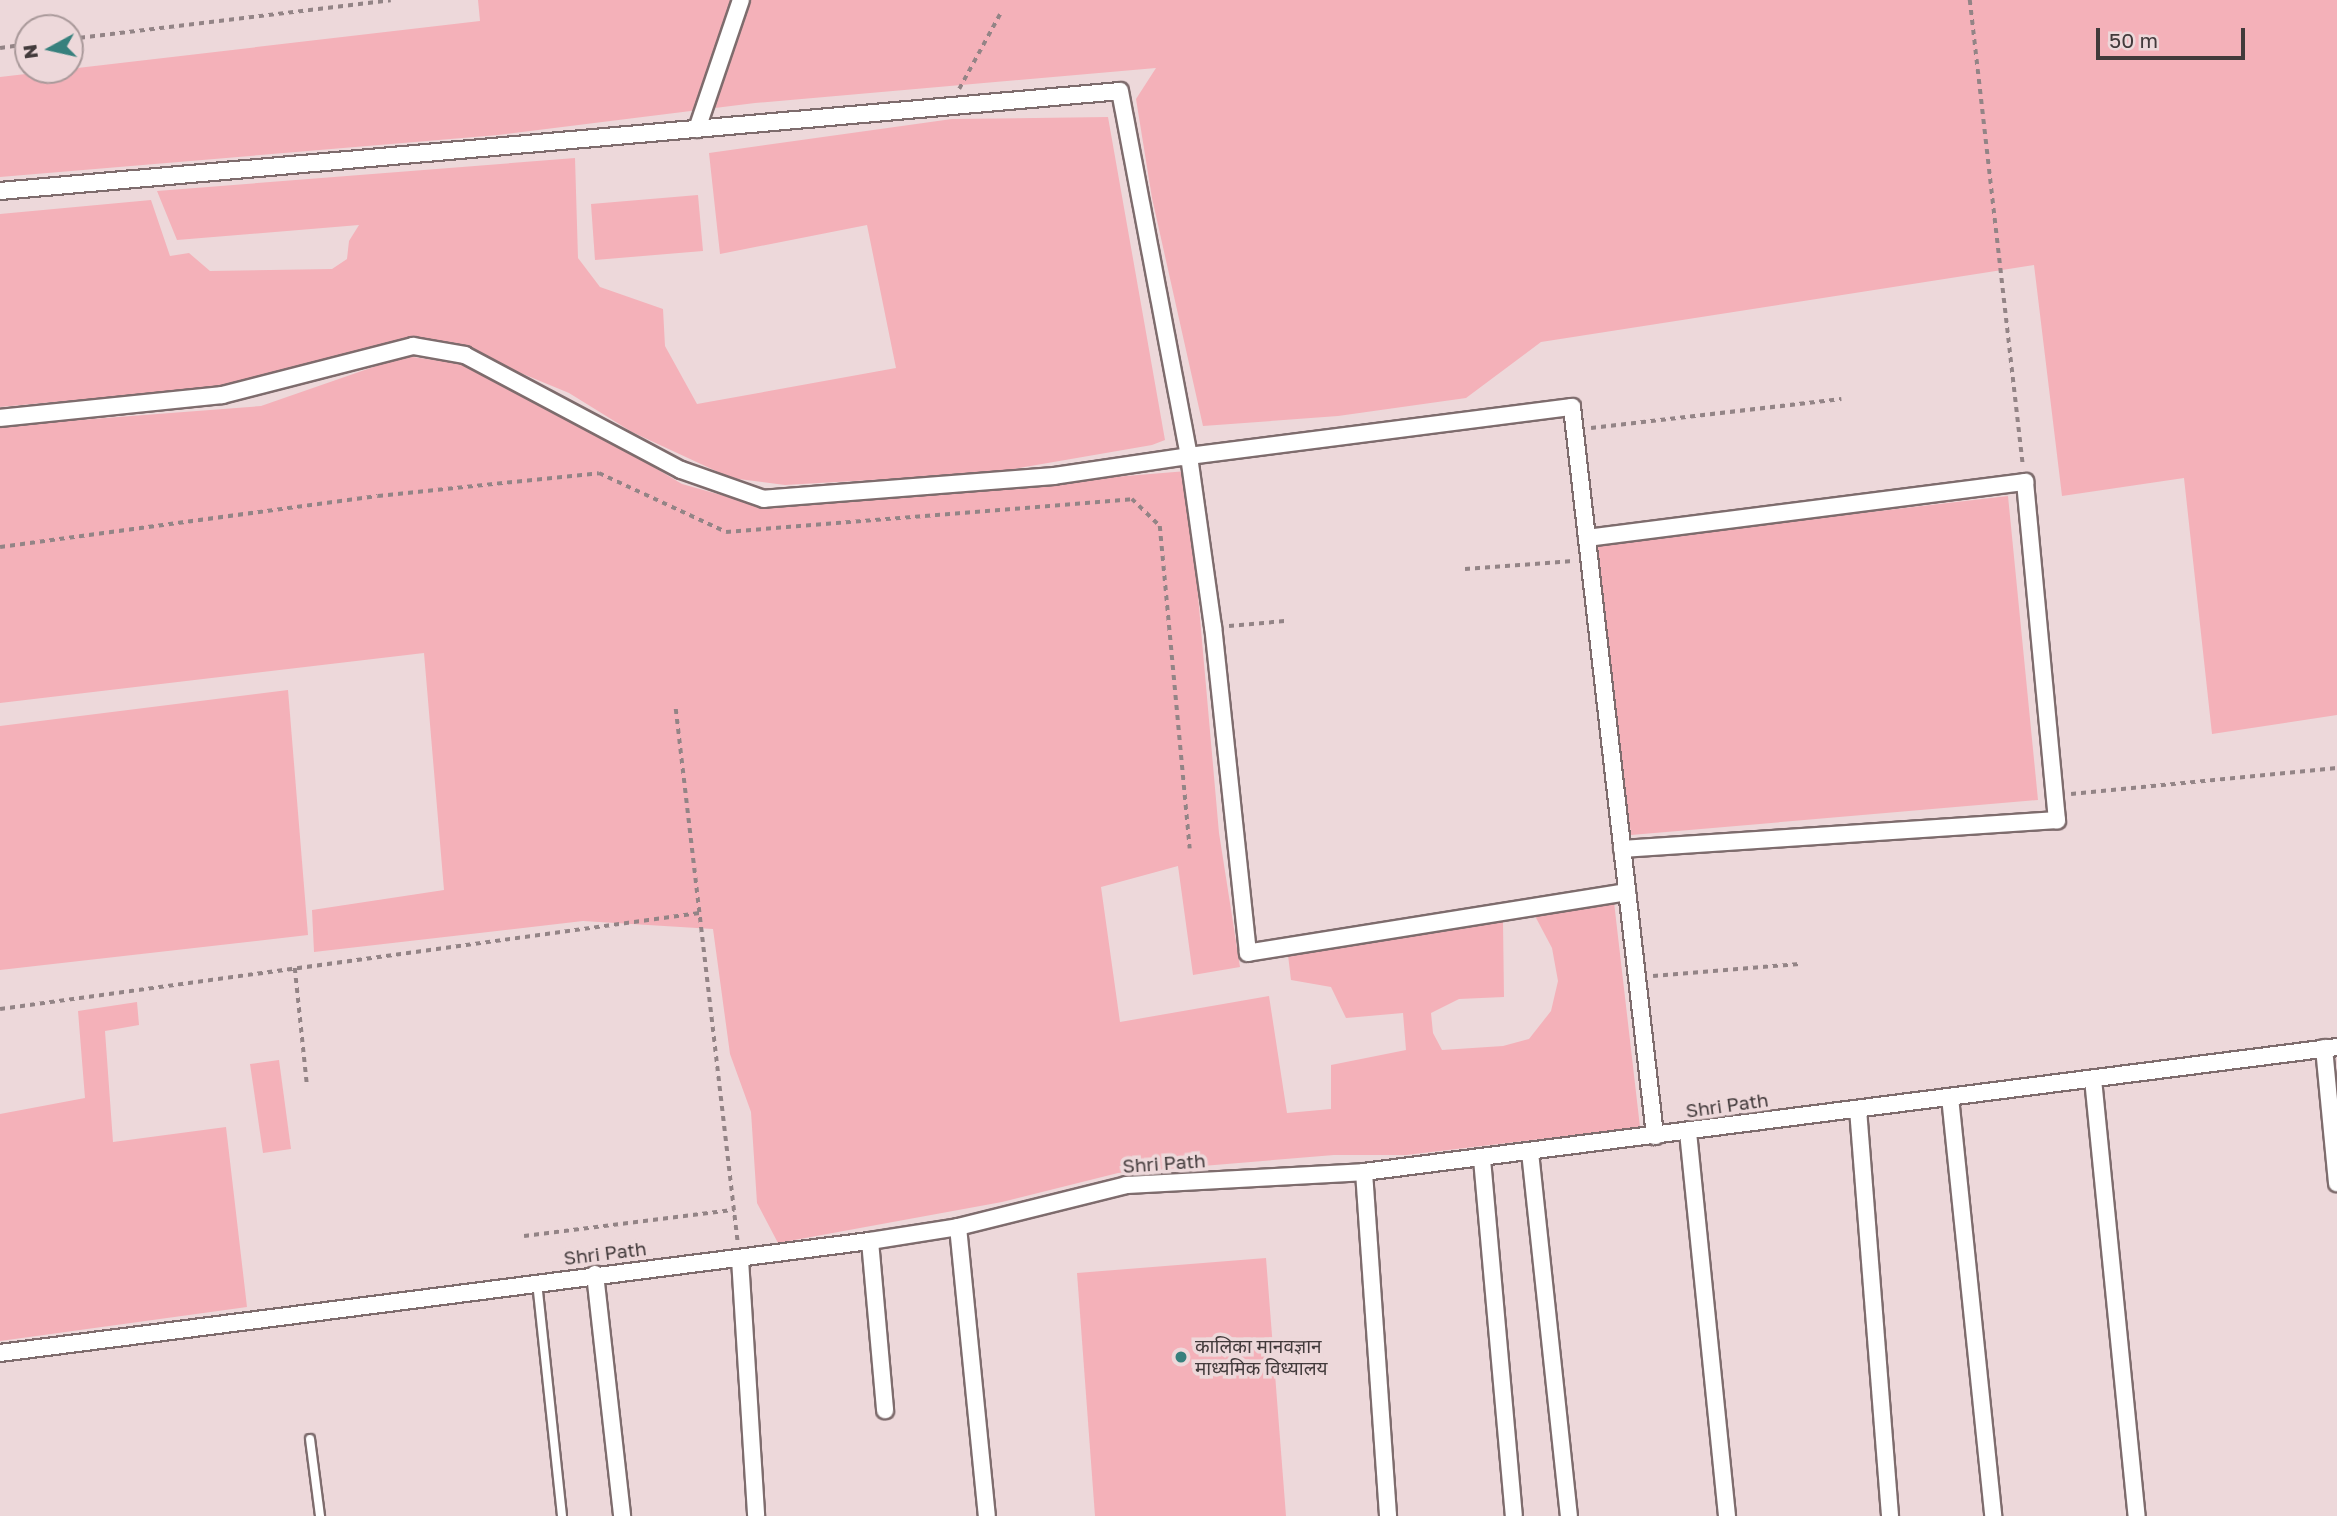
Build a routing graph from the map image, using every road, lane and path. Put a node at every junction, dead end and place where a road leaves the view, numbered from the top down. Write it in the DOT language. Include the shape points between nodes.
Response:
graph roads {
  1 [pos="391,0"];
  2 [pos="741,0"];
  3 [pos="1970,0"];
  4 [pos="1000,14"];
  5 [pos="84,37"];
  6 [pos="950,106"];
  7 [pos="696,129"];
  8 [pos="0,191"];
  9 [pos="1841,399"];
  10 [pos="0,418"];
  11 [pos="1575,430"];
  12 [pos="1189,456"];
  13 [pos="2025,482"];
  14 [pos="1587,538"];
  15 [pos="0,547"];
  16 [pos="1589,559"];
  17 [pos="1465,569"];
  18 [pos="1285,621"];
  19 [pos="1213,627"];
  20 [pos="676,709"];
  21 [pos="2337,768"];
  22 [pos="2055,796"];
  23 [pos="1190,849"];
  24 [pos="1622,849"];
  25 [pos="1627,892"];
  26 [pos="699,913"];
  27 [pos="1800,964"];
  28 [pos="295,968"];
  29 [pos="1637,978"];
  30 [pos="0,1009"];
  31 [pos="2331,1047"];
  32 [pos="2093,1079"];
  33 [pos="307,1084"];
  34 [pos="1950,1097"];
  35 [pos="1858,1109"];
  36 [pos="1688,1132"];
  37 [pos="1655,1136"];
  38 [pos="1530,1152"];
  39 [pos="1482,1159"];
  40 [pos="1364,1172"];
  41 [pos="2337,1183"];
  42 [pos="734,1210"];
  43 [pos="958,1227"];
  44 [pos="524,1236"];
  45 [pos="870,1241"];
  46 [pos="740,1259"];
  47 [pos="595,1274"];
  48 [pos="537,1282"];
  49 [pos="0,1353"];
  50 [pos="885,1410"];
  51 [pos="310,1439"];
  52 [pos="320,1516"];
  53 [pos="562,1516"];
  54 [pos="622,1516"];
  55 [pos="756,1516"];
  56 [pos="987,1516"];
  57 [pos="1388,1516"];
  58 [pos="1514,1516"];
  59 [pos="1569,1516"];
  60 [pos="1727,1516"];
  61 [pos="1890,1516"];
  62 [pos="1993,1516"];
  63 [pos="2137,1516"];
  1 -- 5 [label="path"];
  2 -- 7 [label="street"];
  3 -- 13 [label="path"];
  4 -- 6 [label="path"];
  6 -- 7 [label="street"];
  6 -- 12 [label="street" via="1119,91"];
  7 -- 8 [label="street"];
  9 -- 11 [label="path"];
  10 -- 12 [label="street" via="222,395 413,346 465,355 681,470 764,499 1054,476"];
  11 -- 12 [label="street" via="1572,407"];
  11 -- 14 [label="street"];
  12 -- 19 [label="street"];
  13 -- 14 [label="street"];
  13 -- 22 [label="street"];
  14 -- 16 [label="street"];
  15 -- 23 [label="path" via="378,496 598,473 726,532 1132,499 1160,526"];
  16 -- 17 [label="path"];
  16 -- 24 [label="street"];
  18 -- 19 [label="path"];
  19 -- 25 [label="street" via="1248,953"];
  20 -- 26 [label="path"];
  21 -- 22 [label="path"];
  22 -- 24 [label="street" via="2057,820"];
  24 -- 25 [label="street"];
  25 -- 29 [label="street"];
  26 -- 28 [label="path"];
  26 -- 42 [label="path"];
  27 -- 29 [label="path"];
  28 -- 30 [label="path"];
  28 -- 33 [label="path"];
  29 -- 37 [label="street"];
  31 -- 32 [label="street, Shri Path"];
  31 -- 41 [label="street"];
  32 -- 34 [label="street, Shri Path"];
  32 -- 63 [label="street"];
  34 -- 35 [label="street, Shri Path"];
  34 -- 62 [label="street"];
  35 -- 36 [label="street, Shri Path"];
  35 -- 61 [label="street"];
  36 -- 37 [label="street, Shri Path"];
  36 -- 60 [label="street"];
  37 -- 38 [label="street, Shri Path"];
  38 -- 39 [label="street, Shri Path"];
  38 -- 59 [label="street"];
  39 -- 40 [label="street, Shri Path"];
  39 -- 58 [label="street"];
  40 -- 43 [label="street, Shri Path" via="1126,1185"];
  40 -- 57 [label="street"];
  42 -- 44 [label="path"];
  42 -- 46 [label="path"];
  43 -- 45 [label="street, Shri Path"];
  43 -- 56 [label="street"];
  45 -- 46 [label="street, Shri Path"];
  45 -- 50 [label="street"];
  46 -- 47 [label="street, Shri Path"];
  46 -- 55 [label="street"];
  47 -- 48 [label="street, Shri Path"];
  47 -- 54 [label="street"];
  48 -- 49 [label="street, Shri Path"];
  48 -- 53 [label="lane"];
  51 -- 52 [label="lane"];
}
